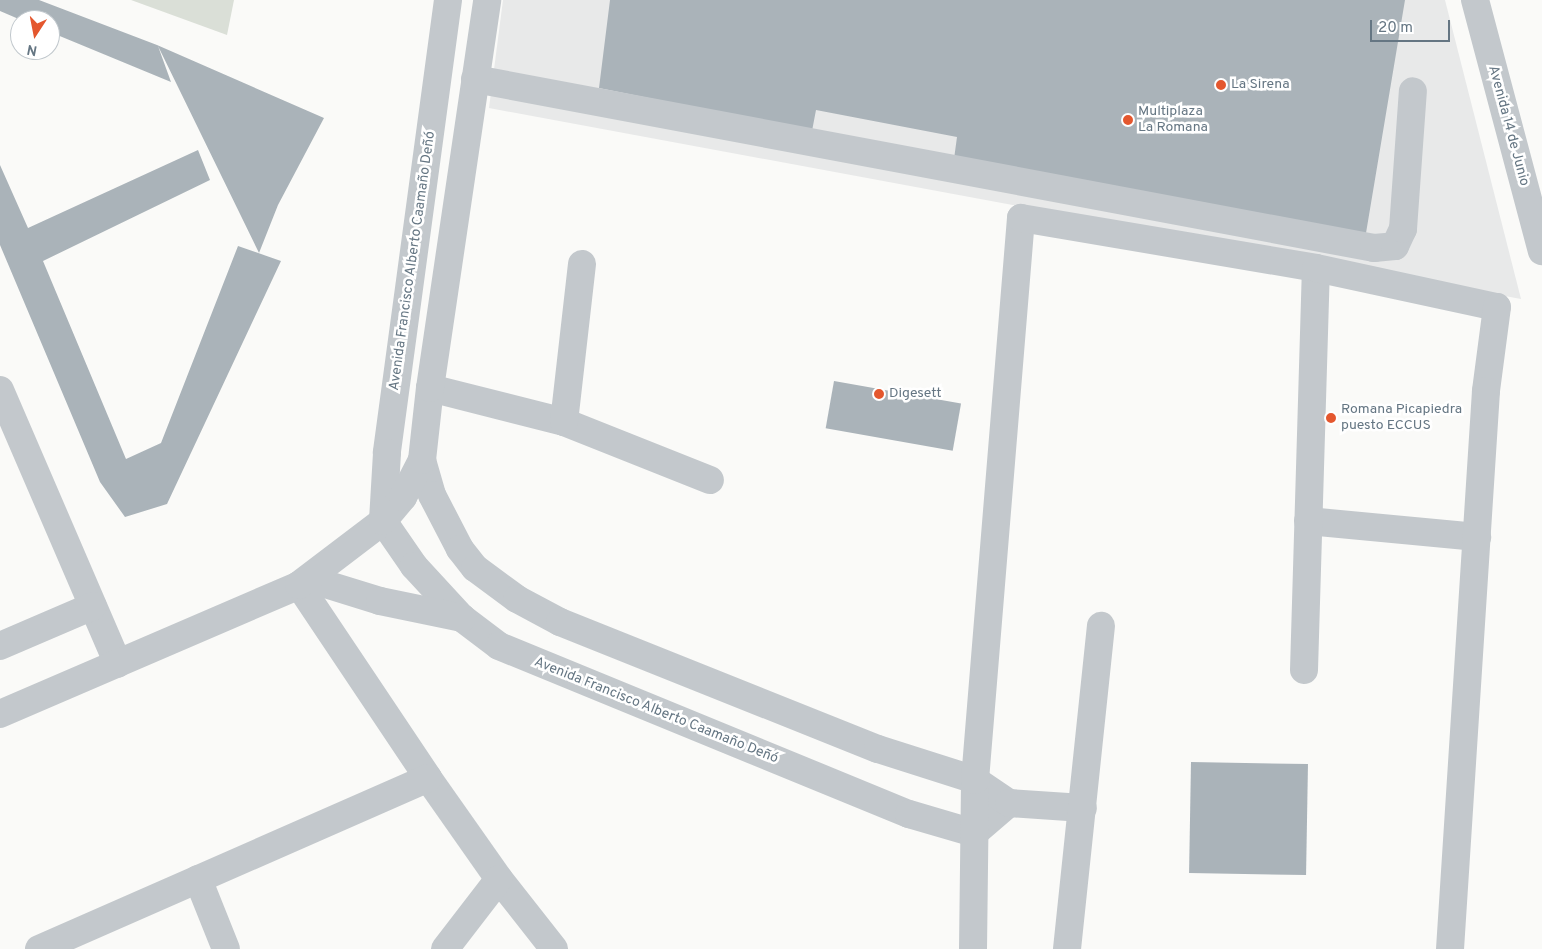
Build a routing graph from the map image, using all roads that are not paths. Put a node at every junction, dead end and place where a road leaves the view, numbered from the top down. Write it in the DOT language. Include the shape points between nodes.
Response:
graph roads {
  1 [pos="448,0"];
  2 [pos="487,0"];
  3 [pos="1475,0"];
  4 [pos="476,79"];
  5 [pos="1412,91"];
  6 [pos="1516,156"];
  7 [pos="1542,171"];
  8 [pos="1542,251"];
  9 [pos="582,264"];
  10 [pos="1316,268"];
  11 [pos="430,388"];
  12 [pos="0,390"];
  13 [pos="564,422"];
  14 [pos="422,460"];
  15 [pos="710,480"];
  16 [pos="383,522"];
  17 [pos="1308,522"];
  18 [pos="1477,537"];
  19 [pos="304,582"];
  20 [pos="93,606"];
  21 [pos="462,618"];
  22 [pos="1101,626"];
  23 [pos="0,646"];
  24 [pos="118,664"];
  25 [pos="1304,670"];
  26 [pos="0,714"];
  27 [pos="428,778"];
  28 [pos="975,780"];
  29 [pos="1009,802"];
  30 [pos="1083,808"];
  31 [pos="974,833"];
  32 [pos="198,879"];
  33 [pos="499,879"];
  34 [pos="39,949"];
  35 [pos="226,949"];
  36 [pos="445,949"];
  37 [pos="554,949"];
  38 [pos="973,949"];
  39 [pos="1067,949"];
  40 [pos="1450,949"];
  1 -- 16 [label="street, Avenida Francisco Alberto Caamaño Deñó" via="387,453"];
  2 -- 4 [label="street"];
  3 -- 6 [label="street, Avenida 14 de Junio"];
  4 -- 5 [label="street" via="1374,248 1395,246 1403,229"];
  4 -- 11 [label="street"];
  6 -- 7 [label="street"];
  6 -- 8 [label="street, Avenida 14 de Junio"];
  9 -- 13 [label="street"];
  10 -- 17 [label="street"];
  10 -- 18 [label="street" via="1497,307 1486,390"];
  10 -- 28 [label="street" via="1021,218"];
  11 -- 13 [label="street"];
  11 -- 14 [label="street"];
  12 -- 20 [label="street"];
  13 -- 15 [label="street"];
  14 -- 16 [label="street" via="403,497"];
  14 -- 28 [label="street" via="432,495 460,549 475,568 516,599 560,622 878,749"];
  16 -- 19 [label="street"];
  16 -- 21 [label="street, Avenida Francisco Alberto Caamaño Deñó" via="414,566"];
  17 -- 18 [label="street"];
  17 -- 25 [label="street"];
  18 -- 40 [label="street"];
  19 -- 21 [label="street" via="380,602"];
  19 -- 24 [label="street"];
  19 -- 27 [label="street"];
  20 -- 23 [label="street"];
  20 -- 24 [label="street"];
  21 -- 31 [label="street, Avenida Francisco Alberto Caamaño Deñó" via="499,646 909,814"];
  22 -- 30 [label="street"];
  24 -- 26 [label="street"];
  27 -- 32 [label="street"];
  27 -- 33 [label="street"];
  28 -- 29 [label="street"];
  28 -- 31 [label="street"];
  29 -- 30 [label="street"];
  29 -- 31 [label="street"];
  30 -- 39 [label="street"];
  31 -- 38 [label="street"];
  32 -- 34 [label="street"];
  32 -- 35 [label="street"];
  33 -- 36 [label="street"];
  33 -- 37 [label="street"];
}
